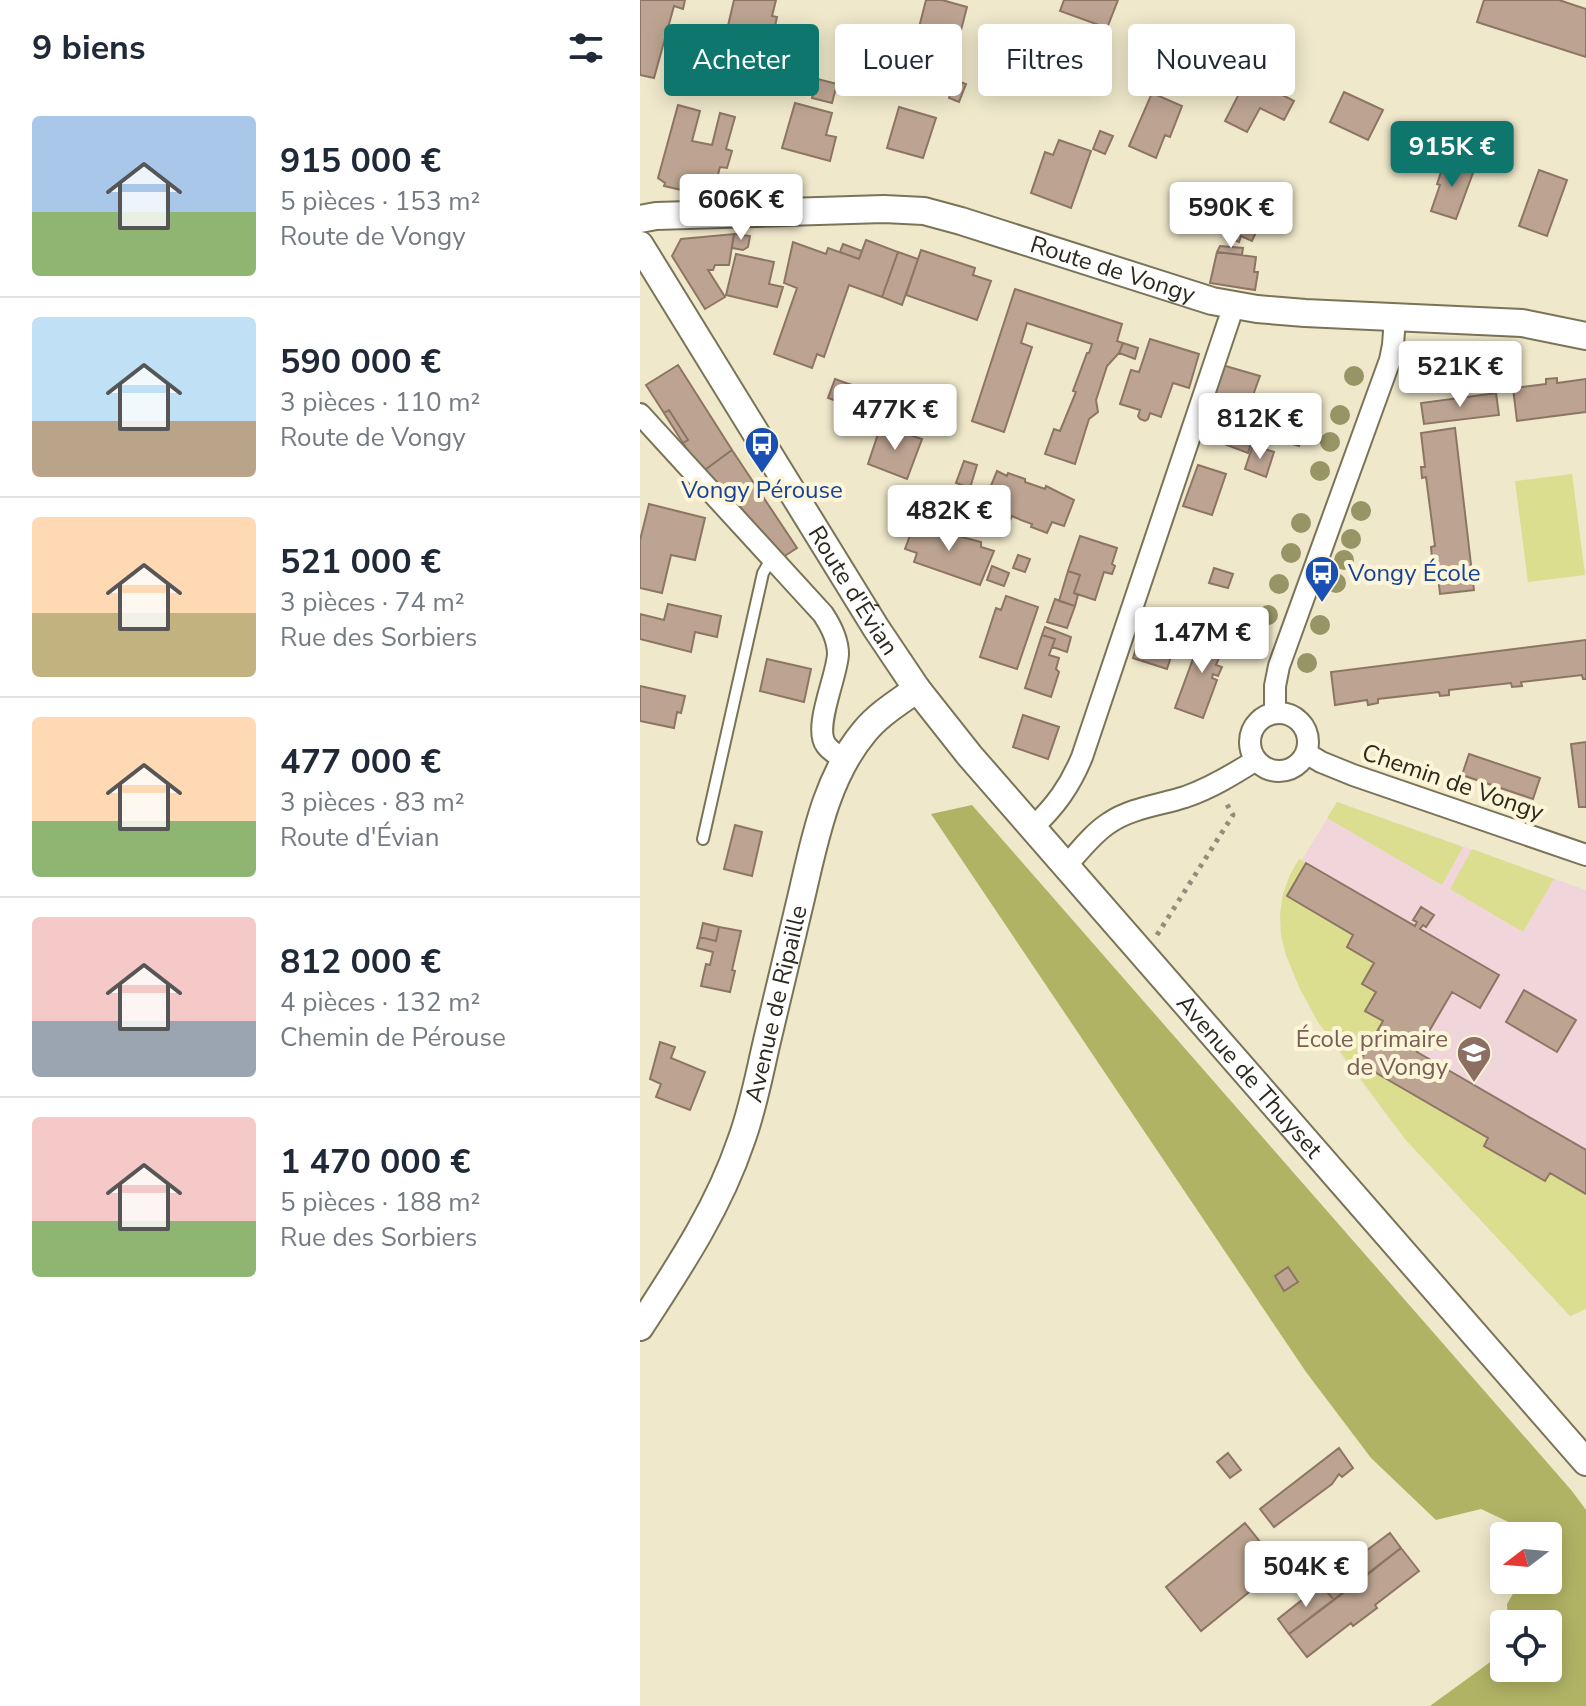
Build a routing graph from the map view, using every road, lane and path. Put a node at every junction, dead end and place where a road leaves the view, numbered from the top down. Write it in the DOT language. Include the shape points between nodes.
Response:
graph roads {
  1 [pos="640,219"];
  2 [pos="640,245"];
  3 [pos="1234,305"];
  4 [pos="1395,317"];
  5 [pos="1586,336"];
  6 [pos="640,414"];
  7 [pos="772,558"];
  8 [pos="917,689"];
  9 [pos="1275,713"];
  10 [pos="1306,753"];
  11 [pos="846,760"];
  12 [pos="1256,760"];
  13 [pos="1233,815"];
  14 [pos="1032,828"];
  15 [pos="703,839"];
  16 [pos="1586,855"];
  17 [pos="1065,867"];
  18 [pos="1159,932"];
  19 [pos="640,1327"];
  20 [pos="1586,1462"];
  1 -- 3 [label="street, Route de Vongy" via="914,210"];
  2 -- 8 [label="street, Route d'Évian"];
  3 -- 4 [label="street, Route de Vongy"];
  3 -- 14 [label="street" via="1082,757 1063,796"];
  4 -- 5 [label="street, Route de Vongy" via="1522,323"];
  4 -- 9 [label="street" via="1390,360 1279,666"];
  6 -- 7 [label="street"];
  7 -- 11 [label="street" via="823,614 836,639 836,667 821,734 827,747"];
  7 -- 15 [label="lane" via="763,573"];
  8 -- 11 [label="street, Avenue de Ripaille" via="865,731"];
  8 -- 14 [label="street, Avenue de Thuyset"];
  9 -- 10 [label="street" via="1302,724"];
  9 -- 12 [label="street" via="1252,731"];
  10 -- 12 [label="street" via="1283,770"];
  10 -- 16 [label="street, Chemin de Vongy" via="1345,772"];
  11 -- 19 [label="street, Avenue de Ripaille" via="820,823 742,1139 707,1222"];
  12 -- 17 [label="street" via="1199,792 1123,815 1097,832"];
  13 -- 18 [label="path"];
  14 -- 17 [label="street, Avenue de Thuyset"];
  17 -- 20 [label="street, Avenue de Thuyset"];
}
